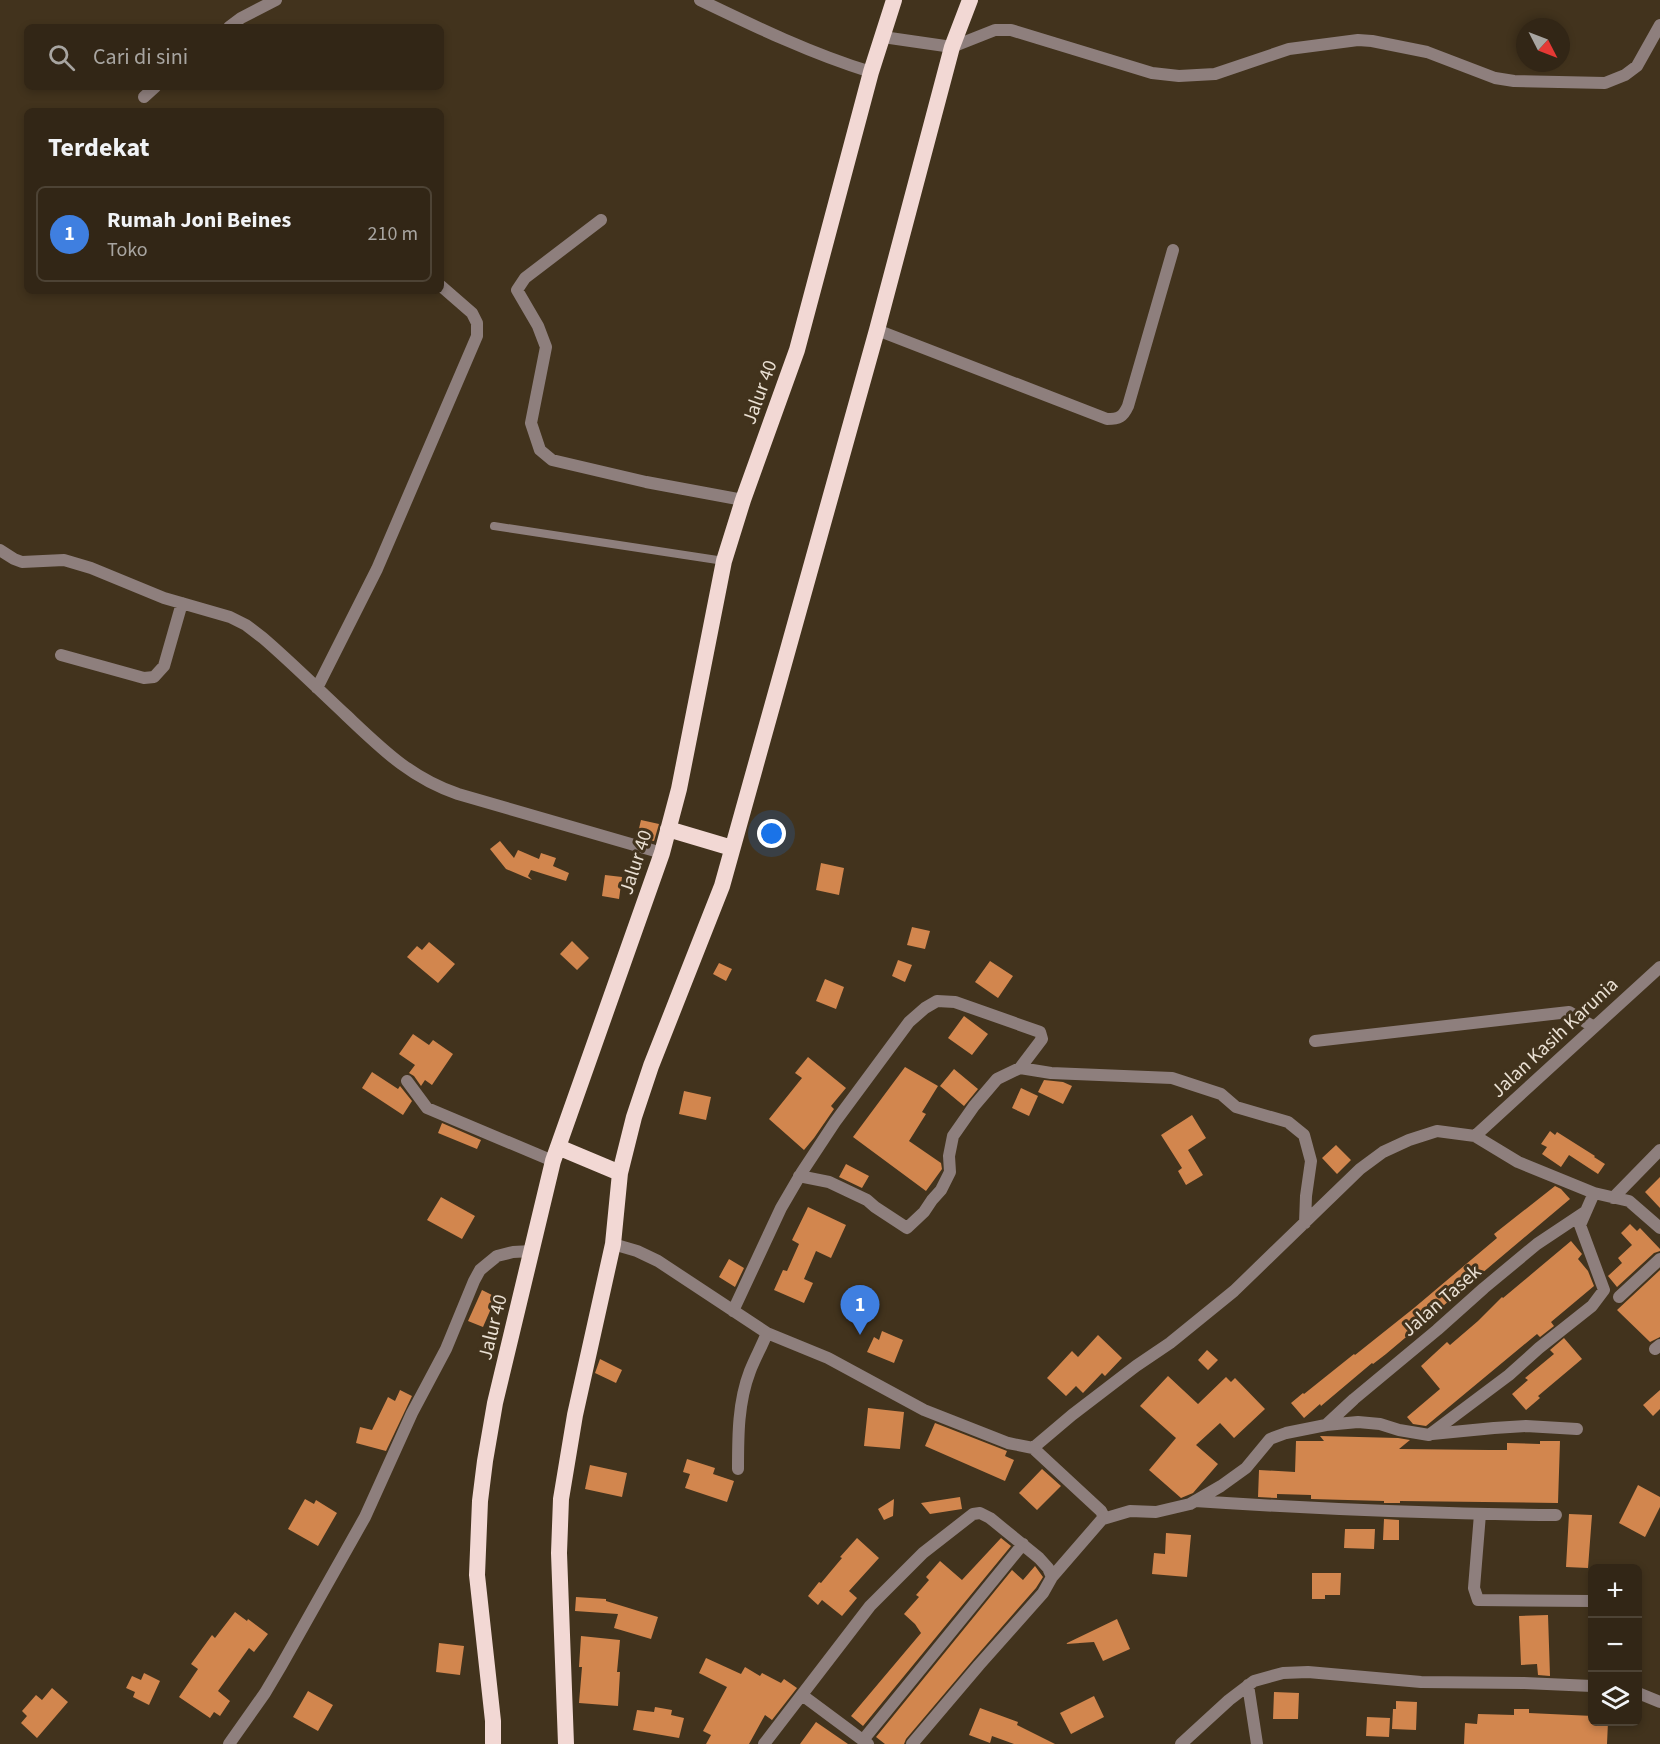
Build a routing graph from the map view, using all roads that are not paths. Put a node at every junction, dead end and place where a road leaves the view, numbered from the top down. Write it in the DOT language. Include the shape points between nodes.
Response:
graph roads {
  1 [pos="276,0"];
  2 [pos="700,0"];
  3 [pos="894,0"];
  4 [pos="970,0"];
  5 [pos="234,24"];
  6 [pos="1660,25"];
  7 [pos="883,37"];
  8 [pos="952,47"];
  9 [pos="871,72"];
  10 [pos="152,90"];
  11 [pos="144,97"];
  12 [pos="601,220"];
  13 [pos="1173,250"];
  14 [pos="444,289"];
  15 [pos="877,330"];
  16 [pos="743,500"];
  17 [pos="494,526"];
  18 [pos="0,550"];
  19 [pos="724,561"];
  20 [pos="182,603"];
  21 [pos="61,655"];
  22 [pos="317,688"];
  23 [pos="668,829"];
  24 [pos="732,848"];
  25 [pos="662,853"];
  26 [pos="1660,967"];
  27 [pos="1594,1027"];
  28 [pos="1315,1041"];
  29 [pos="1020,1068"];
  30 [pos="407,1082"];
  31 [pos="1475,1136"];
  32 [pos="1660,1150"];
  33 [pos="556,1154"];
  34 [pos="620,1173"];
  35 [pos="799,1176"];
  36 [pos="1594,1192"];
  37 [pos="1613,1198"];
  38 [pos="1586,1211"];
  39 [pos="1305,1223"];
  40 [pos="1660,1228"];
  41 [pos="613,1244"];
  42 [pos="532,1251"];
  43 [pos="1660,1259"];
  44 [pos="1619,1297"];
  45 [pos="733,1311"];
  46 [pos="767,1333"];
  47 [pos="1326,1425"];
  48 [pos="1577,1429"];
  49 [pos="1429,1435"];
  50 [pos="1033,1448"];
  51 [pos="738,1469"];
  52 [pos="1194,1502"];
  53 [pos="1480,1514"];
  54 [pos="1556,1515"];
  55 [pos="1103,1519"];
  56 [pos="1023,1544"];
  57 [pos="1052,1577"];
  58 [pos="1588,1601"];
  59 [pos="1248,1685"];
  60 [pos="1588,1686"];
  61 [pos="802,1695"];
  62 [pos="1642,1695"];
  63 [pos="1660,1702"];
  64 [pos="865,1742"];
  65 [pos="229,1744"];
  66 [pos="493,1744"];
  67 [pos="566,1744"];
  68 [pos="764,1744"];
  69 [pos="912,1744"];
  70 [pos="1181,1744"];
  71 [pos="1257,1744"];
  1 -- 5 [label="street"];
  2 -- 9 [label="street" via="758,28"];
  3 -- 7 [label="highway, Jalur 40"];
  4 -- 8 [label="highway"];
  6 -- 8 [label="street" via="1638,66 1605,83 1495,78 1427,52 1358,40 1288,49 1215,74 1179,76 1152,73 1011,30 995,30"];
  7 -- 8 [label="street"];
  7 -- 9 [label="highway, Jalur 40"];
  8 -- 15 [label="highway"];
  9 -- 16 [label="highway, Jalur 40" via="797,350"];
  10 -- 11 [label="street"];
  12 -- 16 [label="street" via="525,278 517,290 546,347 531,423 540,450 552,460"];
  13 -- 15 [label="street" via="1128,406 1118,418 1107,419"];
  14 -- 22 [label="street" via="472,314 477,336 377,569"];
  15 -- 24 [label="highway"];
  16 -- 19 [label="highway, Jalur 40"];
  17 -- 19 [label="lane"];
  18 -- 20 [label="street" via="22,562 75,562"];
  19 -- 23 [label="highway, Jalur 40"];
  20 -- 21 [label="street" via="164,666 154,677 144,678"];
  20 -- 22 [label="street" via="246,625"];
  22 -- 25 [label="street" via="391,757 438,787"];
  23 -- 24 [label="highway"];
  23 -- 25 [label="highway, Jalur 40"];
  24 -- 34 [label="highway" via="722,886 651,1066"];
  25 -- 33 [label="highway, Jalur 40"];
  26 -- 27 [label="street, Jalan Kasih Karunia"];
  27 -- 28 [label="street" via="1569,1012"];
  27 -- 31 [label="street, Jalan Kasih Karunia"];
  29 -- 35 [label="street" via="998,1079 958,1128 953,1136 946,1181 907,1228 860,1196 829,1182"];
  29 -- 35 [label="street" via="1042,1040 1040,1032 955,1002 937,1001 909,1022"];
  29 -- 39 [label="street" via="1172,1078 1221,1094 1236,1107 1288,1122 1304,1136 1311,1161"];
  30 -- 33 [label="street" via="427,1108"];
  31 -- 36 [label="street" via="1518,1161"];
  31 -- 39 [label="street" via="1437,1131 1383,1152"];
  32 -- 37 [label="street"];
  33 -- 34 [label="highway"];
  33 -- 42 [label="highway, Jalur 40"];
  34 -- 41 [label="highway"];
  35 -- 45 [label="street"];
  36 -- 37 [label="street"];
  36 -- 38 [label="street"];
  37 -- 40 [label="street" via="1629,1201"];
  38 -- 47 [label="street, Jalan Tasek" via="1537,1244"];
  38 -- 49 [label="street" via="1580,1225 1604,1290 1592,1306 1509,1375"];
  39 -- 50 [label="street" via="1234,1291"];
  41 -- 45 [label="street" via="658,1261"];
  41 -- 67 [label="highway" via="575,1415 561,1499 559,1553"];
  42 -- 65 [label="street" via="497,1256 480,1270 365,1517 265,1693"];
  42 -- 66 [label="highway, Jalur 40" via="495,1402 480,1501 477,1575"];
  43 -- 44 [label="street"];
  45 -- 46 [label="street"];
  46 -- 50 [label="street" via="828,1358 924,1410 1008,1443"];
  46 -- 51 [label="street" via="749,1372 743,1399"];
  47 -- 49 [label="street" via="1380,1424"];
  47 -- 52 [label="street" via="1270,1439 1246,1468"];
  48 -- 49 [label="street" via="1526,1426"];
  50 -- 55 [label="street" via="1101,1511"];
  52 -- 53 [label="street"];
  52 -- 55 [label="street"];
  53 -- 54 [label="street"];
  53 -- 58 [label="street" via="1474,1588 1478,1600"];
  55 -- 57 [label="street"];
  56 -- 57 [label="street"];
  56 -- 61 [label="street" via="990,1518 973,1514 923,1553 870,1606"];
  56 -- 64 [label="street"];
  57 -- 69 [label="street" via="1043,1593"];
  59 -- 60 [label="street" via="1267,1676 1308,1672 1421,1682"];
  59 -- 70 [label="street"];
  59 -- 71 [label="street"];
  61 -- 64 [label="street"];
  61 -- 68 [label="street"];
  62 -- 63 [label="street"];
}
